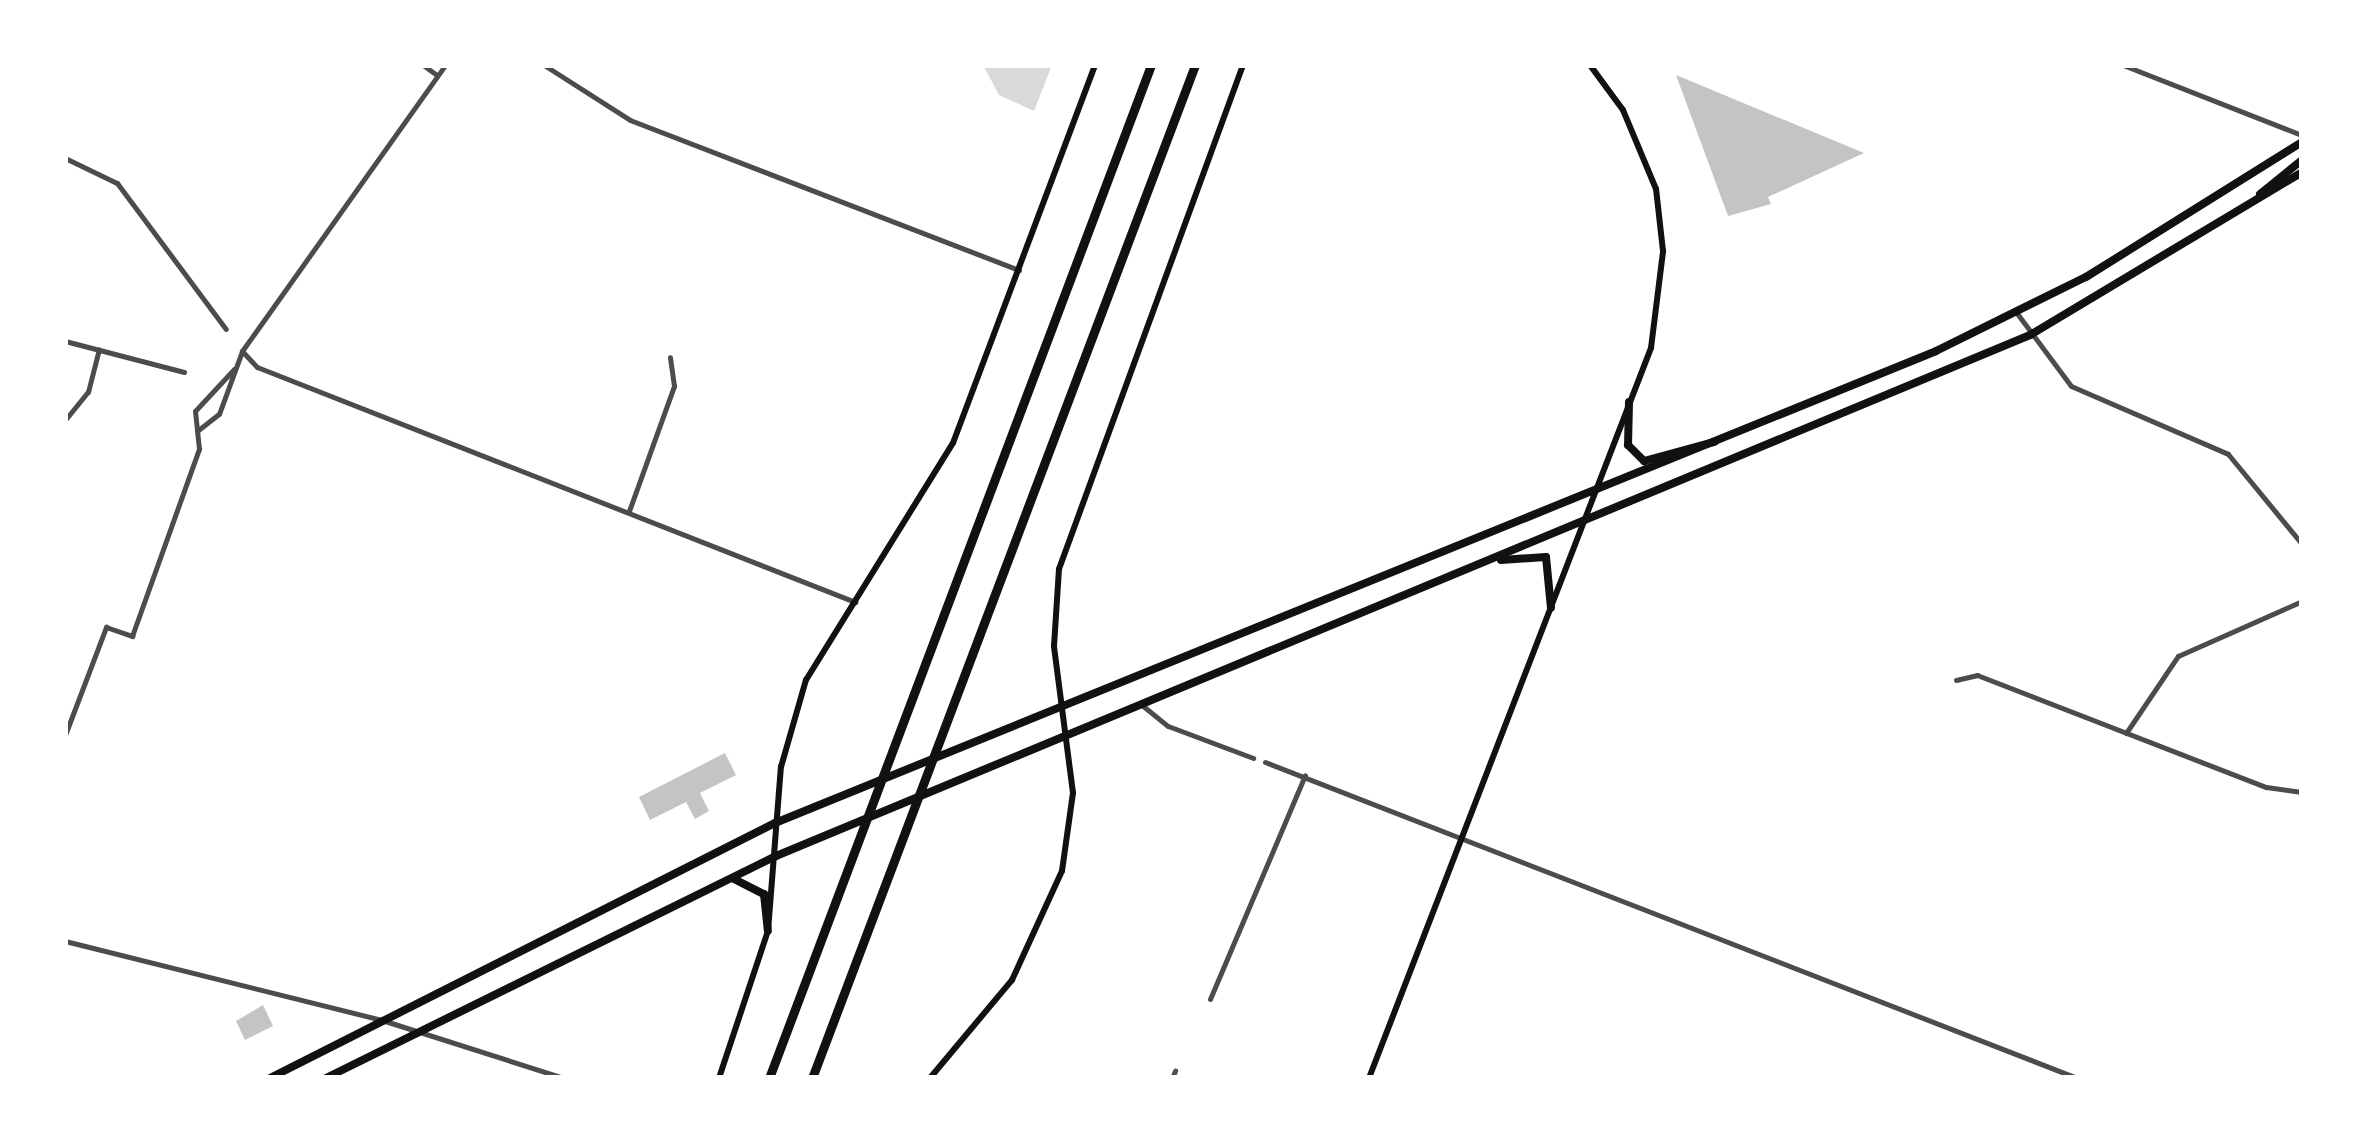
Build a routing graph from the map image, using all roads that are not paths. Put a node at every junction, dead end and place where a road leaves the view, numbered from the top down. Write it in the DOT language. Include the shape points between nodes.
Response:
graph roads {
  1 [pos="423,65"];
  2 [pos="445,65"];
  3 [pos="544,65"];
  4 [pos="1095,65"];
  5 [pos="1150,65"];
  6 [pos="1195,65"];
  7 [pos="1244,65"];
  8 [pos="1590,65"];
  9 [pos="2123,65"];
  10 [pos="437,75"];
  11 [pos="2302,139"];
  12 [pos="65,158"];
  13 [pos="2302,160"];
  14 [pos="2302,172"];
  15 [pos="2225,222"];
  16 [pos="1019,270"];
  17 [pos="2016,312"];
  18 [pos="226,329"];
  19 [pos="2030,335"];
  20 [pos="65,340"];
  21 [pos="99,350"];
  22 [pos="242,351"];
  23 [pos="670,357"];
  24 [pos="234,369"];
  25 [pos="184,372"];
  26 [pos="1630,402"];
  27 [pos="65,420"];
  28 [pos="197,431"];
  29 [pos="1738,437"];
  30 [pos="1593,490"];
  31 [pos="629,511"];
  32 [pos="1579,525"];
  33 [pos="2302,544"];
  34 [pos="1449,575"];
  35 [pos="2302,601"];
  36 [pos="855,602"];
  37 [pos="1552,608"];
  38 [pos="1956,680"];
  39 [pos="1063,700"];
  40 [pos="1144,706"];
  41 [pos="2126,733"];
  42 [pos="65,735"];
  43 [pos="1068,735"];
  44 [pos="1253,758"];
  45 [pos="1265,762"];
  46 [pos="1305,775"];
  47 [pos="2302,792"];
  48 [pos="775,823"];
  49 [pos="1461,839"];
  50 [pos="776,856"];
  51 [pos="730,879"];
  52 [pos="768,931"];
  53 [pos="65,940"];
  54 [pos="1210,1000"];
  55 [pos="386,1021"];
  56 [pos="423,1033"];
  57 [pos="270,1078"];
  58 [pos="326,1078"];
  59 [pos="564,1078"];
  60 [pos="719,1078"];
  61 [pos="769,1078"];
  62 [pos="812,1078"];
  63 [pos="930,1078"];
  64 [pos="1369,1078"];
  65 [pos="2076,1078"];
  1 -- 10 [label="street"];
  2 -- 10 [label="street"];
  3 -- 16 [label="street" via="630,120"];
  4 -- 16 [label="main road"];
  5 -- 61 [label="highway"];
  6 -- 62 [label="highway"];
  7 -- 39 [label="main road" via="1058,569 1052,614"];
  8 -- 26 [label="main road" via="1641,146 1664,244 1651,348"];
  9 -- 11 [label="street"];
  10 -- 22 [label="street"];
  11 -- 17 [label="highway"];
  12 -- 18 [label="street" via="117,183"];
  13 -- 15 [label="highway"];
  14 -- 15 [label="highway"];
  15 -- 19 [label="highway"];
  16 -- 36 [label="main road" via="954,443"];
  17 -- 19 [label="street"];
  17 -- 29 [label="highway"];
  19 -- 32 [label="highway"];
  19 -- 33 [label="street" via="2071,386 2228,454"];
  20 -- 21 [label="street"];
  21 -- 25 [label="street"];
  21 -- 27 [label="street" via="88,392"];
  22 -- 24 [label="street"];
  22 -- 31 [label="street" via="257,368"];
  23 -- 31 [label="street" via="674,386"];
  24 -- 28 [label="street" via="219,414"];
  24 -- 28 [label="street" via="195,411"];
  26 -- 29 [label="highway" via="1628,445 1644,461"];
  26 -- 30 [label="main road"];
  28 -- 42 [label="street" via="199,449 132,636 106,627"];
  29 -- 30 [label="highway"];
  30 -- 32 [label="main road"];
  30 -- 39 [label="highway"];
  31 -- 36 [label="street"];
  32 -- 34 [label="highway"];
  32 -- 37 [label="main road"];
  34 -- 37 [label="highway" via="1536,552 1552,564"];
  34 -- 40 [label="highway"];
  35 -- 41 [label="street" via="2178,656"];
  36 -- 48 [label="main road" via="806,680 786,738"];
  37 -- 49 [label="main road"];
  38 -- 41 [label="street" via="1976,675"];
  39 -- 43 [label="main road"];
  39 -- 48 [label="highway"];
  40 -- 43 [label="highway"];
  40 -- 44 [label="street" via="1168,726"];
  41 -- 47 [label="street"];
  43 -- 50 [label="highway"];
  43 -- 63 [label="main road" via="1069,839 1045,919 997,1000"];
  45 -- 46 [label="street"];
  46 -- 49 [label="street"];
  46 -- 54 [label="street"];
  48 -- 50 [label="main road"];
  48 -- 55 [label="highway"];
  49 -- 64 [label="main road"];
  49 -- 65 [label="street"];
  50 -- 51 [label="highway"];
  50 -- 52 [label="main road"];
  51 -- 52 [label="highway" via="759,888"];
  51 -- 56 [label="highway"];
  52 -- 60 [label="main road"];
  53 -- 55 [label="street"];
  55 -- 56 [label="street"];
  55 -- 57 [label="highway"];
  56 -- 58 [label="highway"];
  56 -- 59 [label="street"];
}
